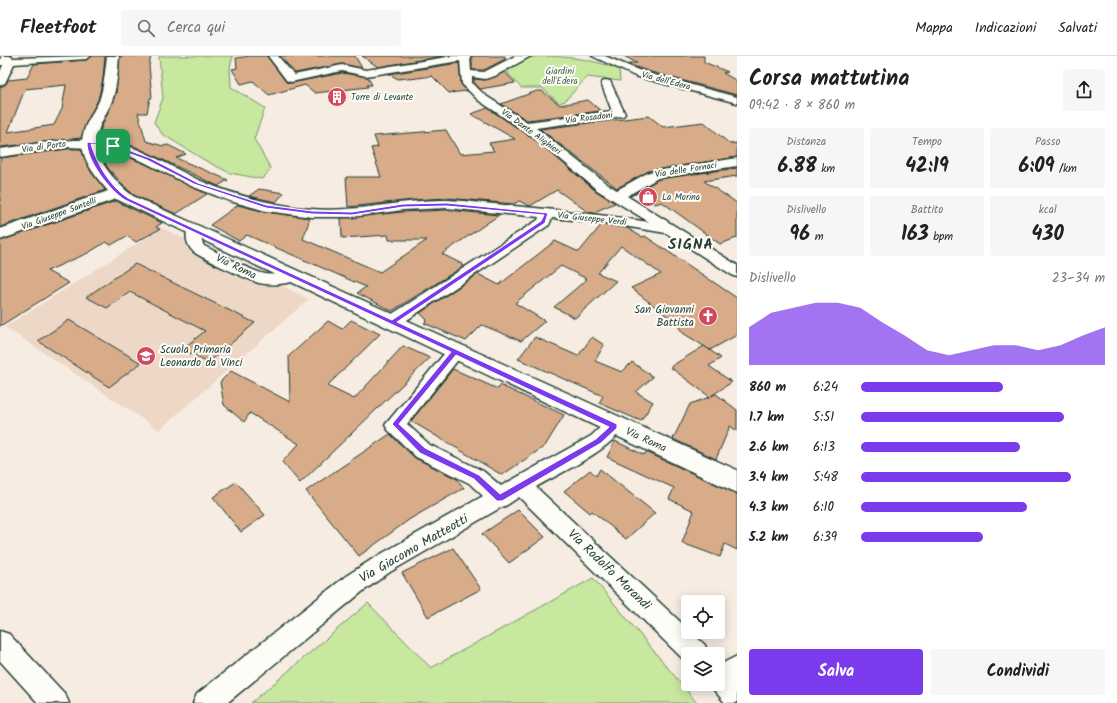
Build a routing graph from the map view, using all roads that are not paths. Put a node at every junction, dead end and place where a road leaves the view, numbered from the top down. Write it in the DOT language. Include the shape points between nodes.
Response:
graph roads {
  1 [pos="86,56"];
  2 [pos="113,56"];
  3 [pos="273,56"];
  4 [pos="332,56"];
  5 [pos="464,56"];
  6 [pos="526,56"];
  7 [pos="597,56"];
  8 [pos="5,60"];
  9 [pos="342,68"];
  10 [pos="467,73"];
  11 [pos="0,83"];
  12 [pos="606,83"];
  13 [pos="737,100"];
  14 [pos="525,126"];
  15 [pos="88,143"];
  16 [pos="0,153"];
  17 [pos="737,162"];
  18 [pos="117,193"];
  19 [pos="617,196"];
  20 [pos="547,214"];
  21 [pos="671,229"];
  22 [pos="0,235"];
  23 [pos="737,272"];
  24 [pos="392,322"];
  25 [pos="455,352"];
  26 [pos="614,426"];
  27 [pos="737,482"];
  28 [pos="522,486"];
  29 [pos="500,499"];
  30 [pos="0,643"];
  31 [pos="689,647"];
  32 [pos="725,674"];
  33 [pos="737,697"];
  34 [pos="56,703"];
  35 [pos="206,703"];
  1 -- 8 [label="street"];
  2 -- 15 [label="main road" via="107,95 89,134"];
  3 -- 9 [label="street" via="291,79"];
  4 -- 9 [label="street"];
  5 -- 9 [label="street" via="366,73"];
  5 -- 10 [label="street, Via Dante Alighieri"];
  6 -- 10 [label="street" via="495,74 476,77"];
  7 -- 13 [label="street, Via dell'Edera" via="638,74"];
  8 -- 11 [label="street"];
  10 -- 14 [label="street, Via Dante Alighieri" via="467,84 482,98"];
  12 -- 14 [label="street, Via Rosadoni" via="619,114"];
  14 -- 19 [label="street, Via Dante Alighieri"];
  15 -- 16 [label="street, Via di Porto" via="68,143"];
  15 -- 18 [label="main road, Via Roma" via="92,157"];
  15 -- 20 [label="street, Via Giuseppe Verdi" via="113,146 148,159 196,184 266,207 312,213 352,213 403,206 447,204"];
  17 -- 19 [label="street, Via delle Fornaci" via="654,175"];
  18 -- 22 [label="main road, Via Giuseppe Santelli"];
  18 -- 24 [label="main road, Via Roma"];
  19 -- 21 [label="street, Via Dante Alighieri"];
  20 -- 21 [label="street, Via Giuseppe Verdi" via="605,219"];
  20 -- 24 [label="street" via="544,222"];
  21 -- 23 [label="street, Via Giuseppe Verdi"];
  24 -- 25 [label="main road, Via Roma"];
  25 -- 26 [label="main road, Via Roma"];
  25 -- 29 [label="street" via="395,424 423,450 476,477"];
  26 -- 27 [label="main road, Via Roma"];
  26 -- 28 [label="street, Via Giacomo Matteotti" via="598,441"];
  28 -- 29 [label="street, Via Giacomo Matteotti"];
  28 -- 31 [label="street, Via Rodolfo Morandi"];
  29 -- 35 [label="street, Via Giacomo Matteotti" via="359,580"];
  30 -- 34 [label="street"];
  32 -- 33 [label="street"];
}
